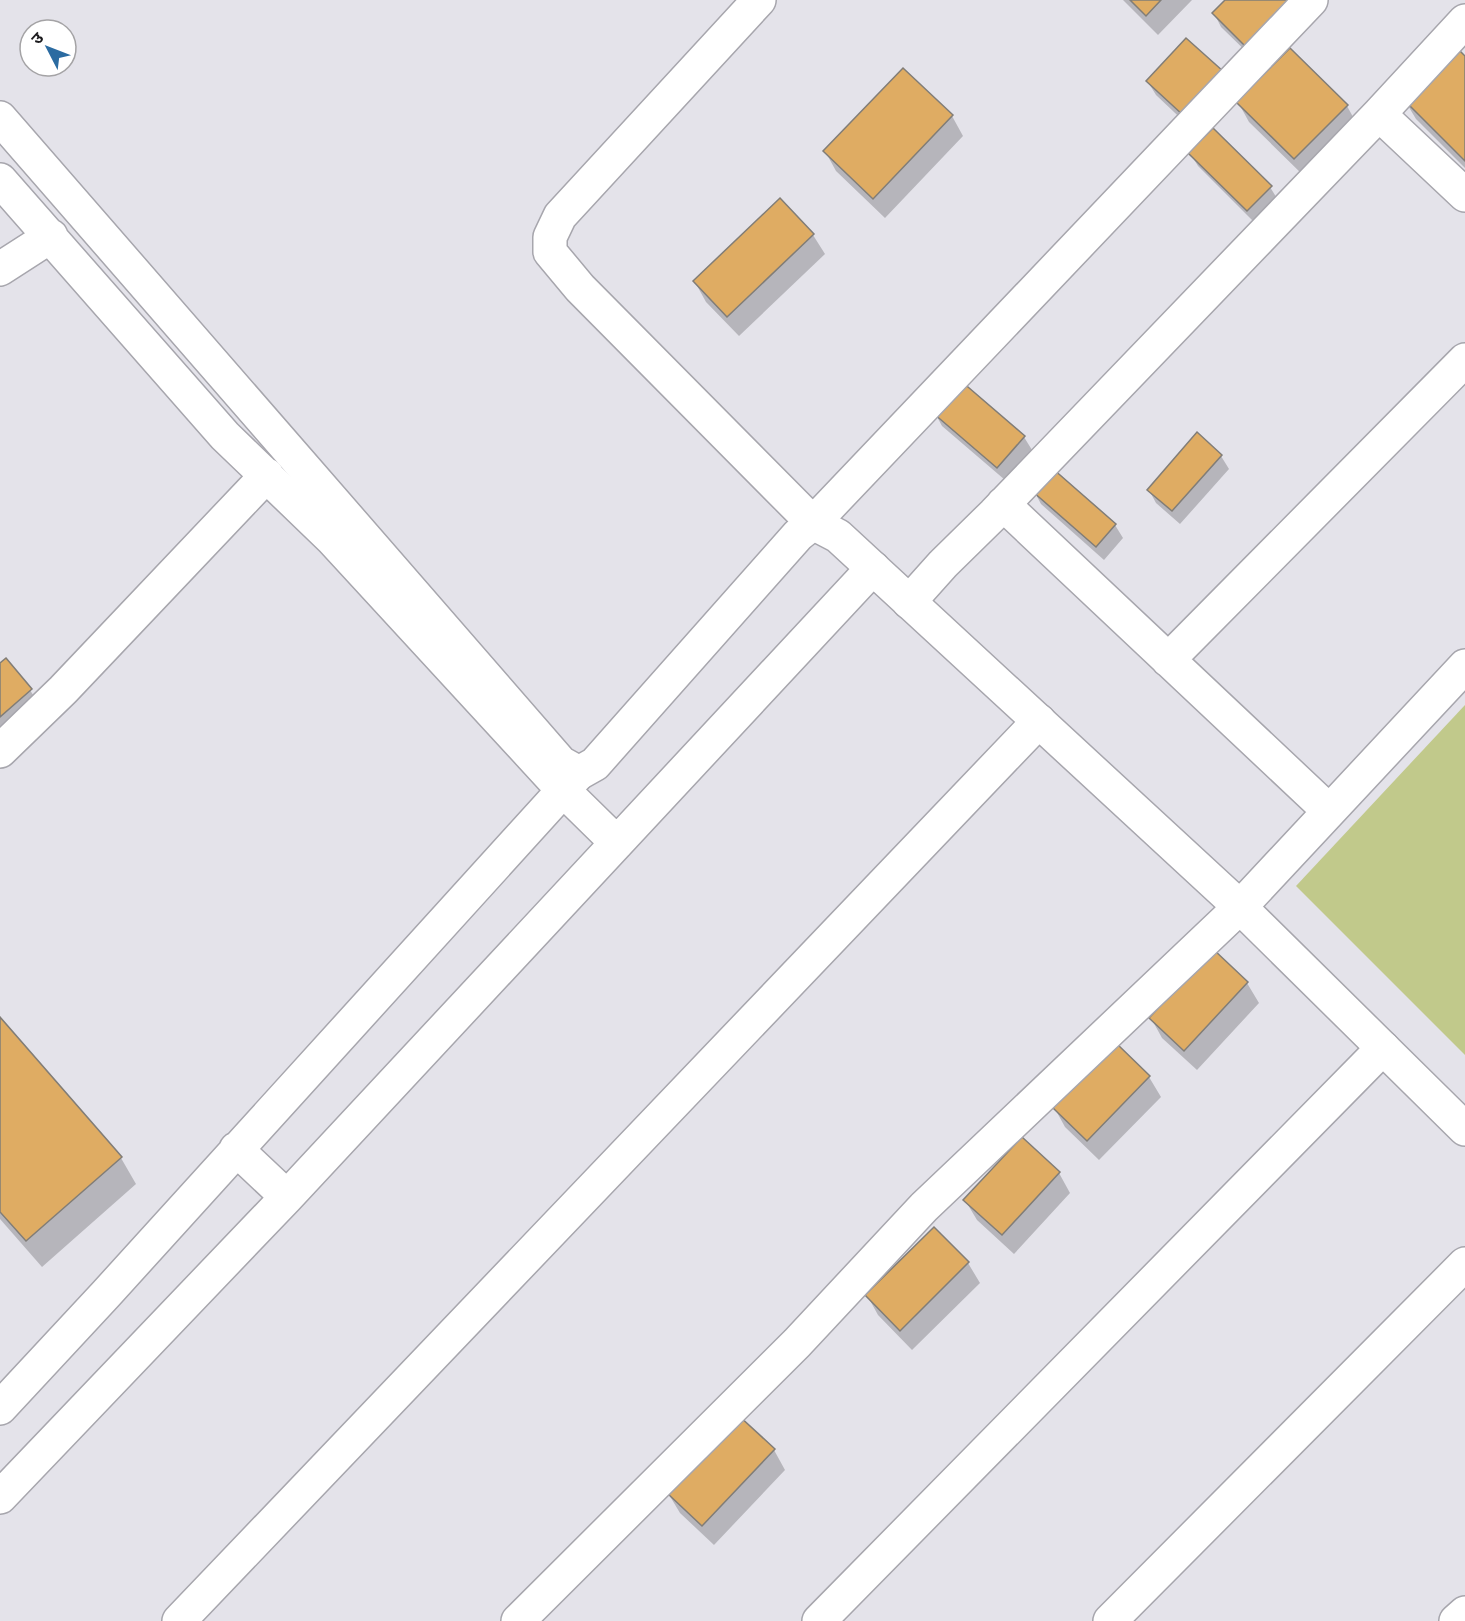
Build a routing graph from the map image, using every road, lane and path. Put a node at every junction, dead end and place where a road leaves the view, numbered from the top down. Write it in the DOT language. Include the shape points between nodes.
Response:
graph roads {
  1 [pos="759,0"];
  2 [pos="1311,0"];
  3 [pos="1465,21"];
  4 [pos="1379,114"];
  5 [pos="0,118"];
  6 [pos="0,180"];
  7 [pos="1465,195"];
  8 [pos="51,236"];
  9 [pos="0,269"];
  10 [pos="1465,360"];
  11 [pos="267,476"];
  12 [pos="1003,504"];
  13 [pos="813,523"];
  14 [pos="873,568"];
  15 [pos="909,602"];
  16 [pos="1168,660"];
  17 [pos="1465,666"];
  18 [pos="1039,721"];
  19 [pos="0,751"];
  20 [pos="571,782"];
  21 [pos="1329,811"];
  22 [pos="617,843"];
  23 [pos="1240,907"];
  24 [pos="1383,1048"];
  25 [pos="1465,1129"];
  26 [pos="236,1149"];
  27 [pos="287,1197"];
  28 [pos="1465,1264"];
  29 [pos="0,1408"];
  30 [pos="0,1497"];
  31 [pos="1465,1612"];
  32 [pos="179,1621"];
  33 [pos="518,1621"];
  34 [pos="819,1621"];
  35 [pos="1110,1621"];
  36 [pos="1456,1621"];
  1 -- 13 [label="street" via="560,216 550,237 550,252 580,288"];
  2 -- 13 [label="street"];
  3 -- 4 [label="street"];
  4 -- 7 [label="street"];
  4 -- 12 [label="street"];
  5 -- 20 [label="street" via="561,762"];
  6 -- 8 [label="street"];
  8 -- 9 [label="street"];
  8 -- 11 [label="street" via="225,436"];
  10 -- 16 [label="street"];
  11 -- 19 [label="street"];
  11 -- 20 [label="street"];
  12 -- 15 [label="street"];
  12 -- 16 [label="street"];
  13 -- 14 [label="street" via="838,536"];
  13 -- 20 [label="street" via="798,535 595,764"];
  14 -- 15 [label="street"];
  14 -- 22 [label="street"];
  15 -- 18 [label="street"];
  16 -- 21 [label="street"];
  17 -- 21 [label="street"];
  18 -- 23 [label="street"];
  18 -- 32 [label="street"];
  20 -- 22 [label="street"];
  20 -- 26 [label="street"];
  21 -- 23 [label="street"];
  22 -- 27 [label="street"];
  23 -- 24 [label="street"];
  23 -- 33 [label="street" via="924,1207 797,1343"];
  24 -- 25 [label="street"];
  24 -- 34 [label="street"];
  26 -- 27 [label="street"];
  26 -- 29 [label="street"];
  27 -- 30 [label="street"];
  28 -- 35 [label="street"];
  31 -- 36 [label="street"];
}
